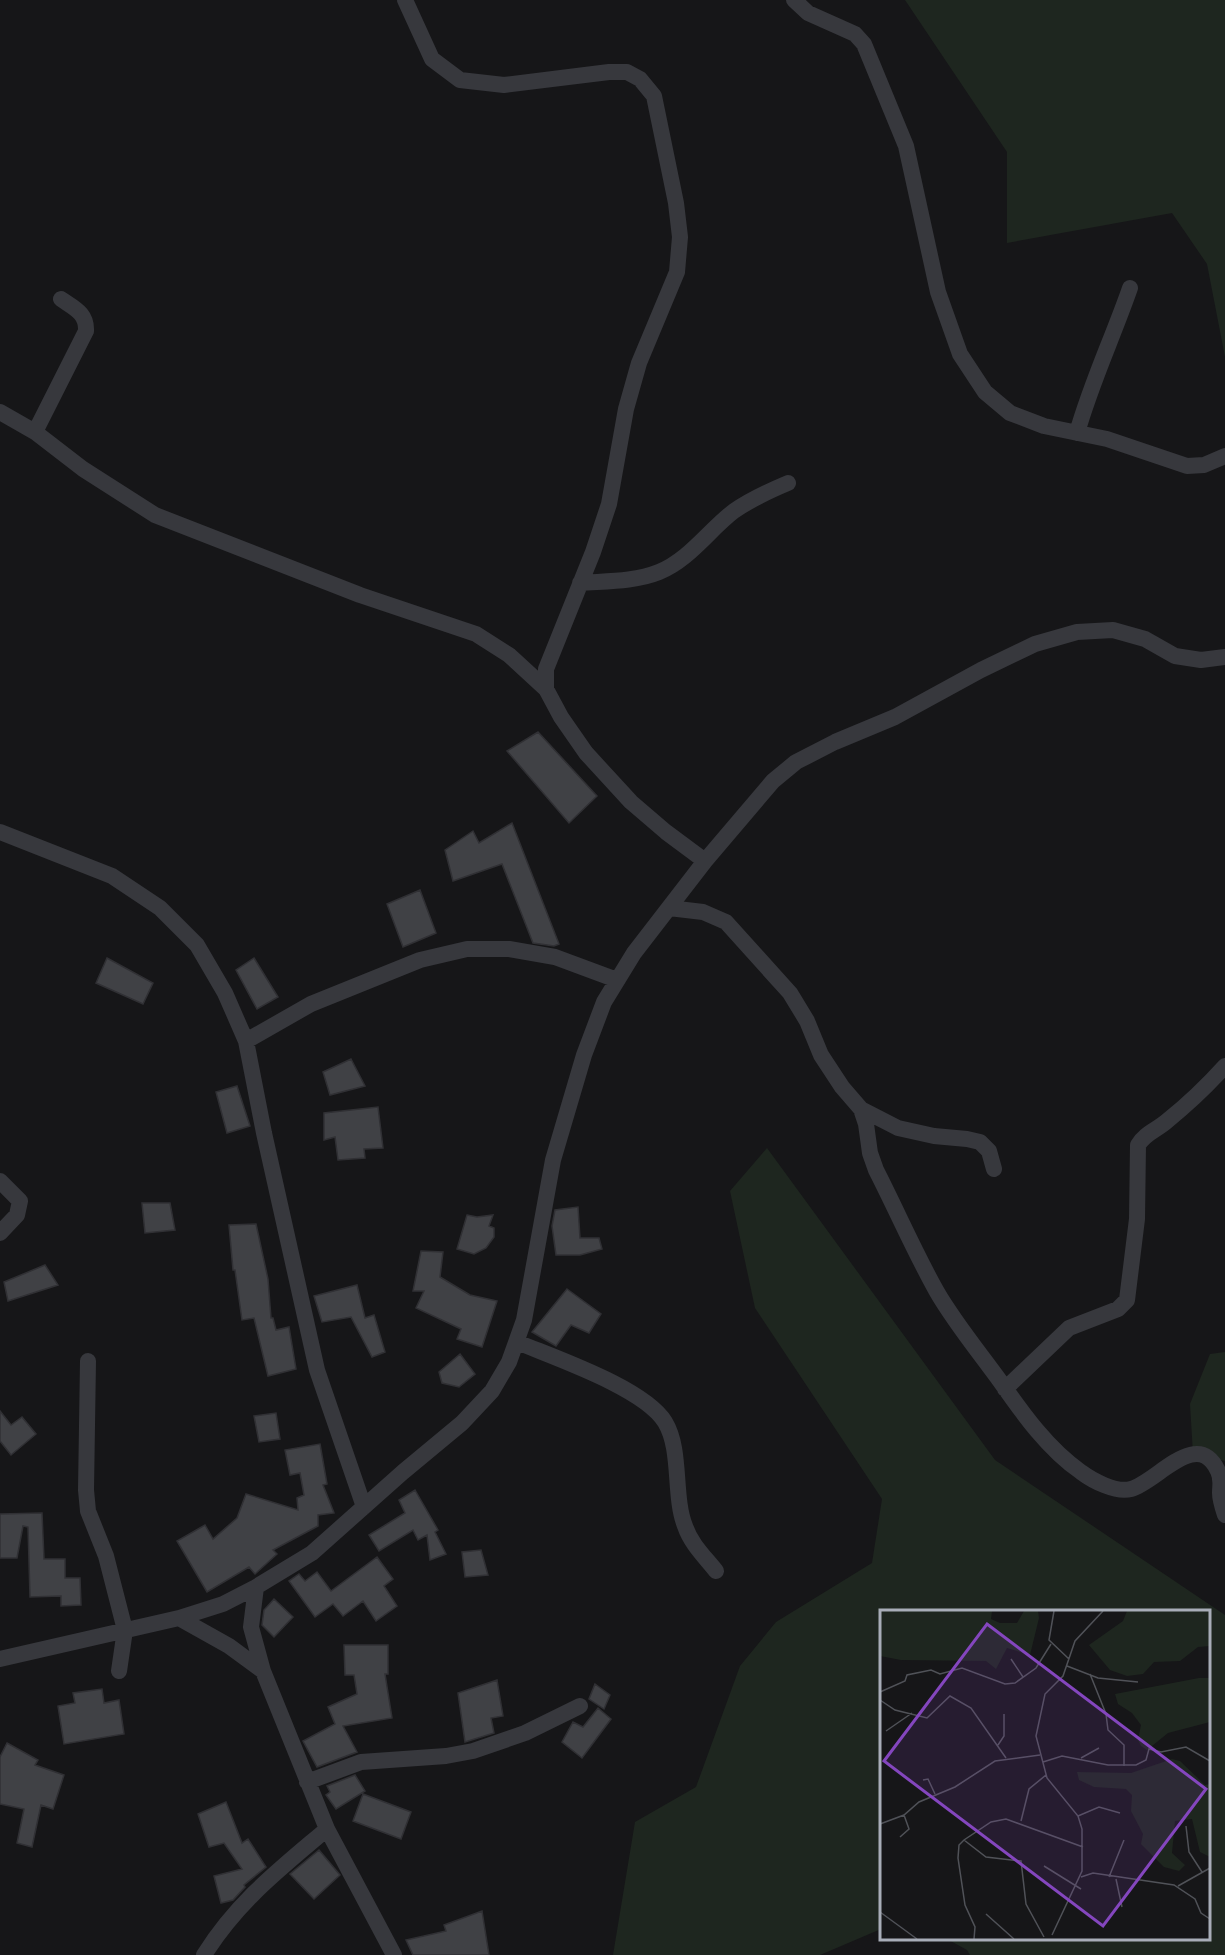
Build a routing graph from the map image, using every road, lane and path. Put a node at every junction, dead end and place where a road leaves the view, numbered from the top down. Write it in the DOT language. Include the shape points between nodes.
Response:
graph roads {
  1 [pos="405,0"];
  2 [pos="794,0"];
  3 [pos="1130,288"];
  4 [pos="61,299"];
  5 [pos="0,412"];
  6 [pos="35,432"];
  7 [pos="1077,433"];
  8 [pos="1225,456"];
  9 [pos="788,483"];
  10 [pos="580,583"];
  11 [pos="1225,657"];
  12 [pos="546,689"];
  13 [pos="0,832"];
  14 [pos="705,861"];
  15 [pos="669,908"];
  16 [pos="617,980"];
  17 [pos="246,1041"];
  18 [pos="1225,1066"];
  19 [pos="861,1109"];
  20 [pos="994,1169"];
  21 [pos="0,1181"];
  22 [pos="0,1233"];
  23 [pos="517,1342"];
  24 [pos="88,1361"];
  25 [pos="1005,1389"];
  26 [pos="364,1507"];
  27 [pos="1225,1515"];
  28 [pos="717,1571"];
  29 [pos="256,1587"];
  30 [pos="179,1618"];
  31 [pos="125,1630"];
  32 [pos="0,1659"];
  33 [pos="119,1671"];
  34 [pos="263,1671"];
  35 [pos="579,1706"];
  36 [pos="307,1782"];
  37 [pos="327,1829"];
  38 [pos="204,1955"];
  39 [pos="394,1955"];
  1 -- 10 [label="street" via="432,59 460,80 504,85 627,72 640,79 654,96 677,214 677,272 639,363 626,409 609,504"];
  2 -- 7 [label="street" via="808,13 855,34 864,44 906,146 938,292 960,354 985,392 1010,413"];
  3 -- 7 [label="street" via="1094,376"];
  4 -- 6 [label="street" via="80,311 86,331"];
  5 -- 6 [label="street"];
  6 -- 12 [label="street" via="83,469 155,515 360,595 476,634 509,655"];
  7 -- 8 [label="street" via="1187,466 1204,465"];
  9 -- 10 [label="street" via="734,511 682,558 659,572"];
  10 -- 12 [label="street" via="546,669"];
  11 -- 14 [label="street" via="1201,660 1175,656 1145,639 1113,630 1077,632 1035,644 895,717 796,762 773,781"];
  12 -- 14 [label="street" via="586,753 631,802"];
  13 -- 17 [label="street" via="112,876 160,908 197,945 225,993"];
  14 -- 15 [label="street"];
  15 -- 16 [label="street"];
  15 -- 19 [label="street" via="703,912 726,922 738,934 790,993 821,1055"];
  16 -- 17 [label="street" via="555,957 509,949 467,949 420,960 311,1004"];
  16 -- 23 [label="street" via="604,1002 585,1055 553,1160"];
  17 -- 26 [label="street" via="317,1370"];
  18 -- 25 [label="street" via="1203,1091 1138,1145 1137,1219 1127,1300 1118,1309 1069,1328"];
  19 -- 20 [label="street" via="898,1128 980,1142 989,1151"];
  19 -- 25 [label="street" via="876,1170 938,1293"];
  21 -- 22 [label="street" via="20,1201 17,1215"];
  23 -- 26 [label="street" via="492,1391 462,1423"];
  23 -- 28 [label="street" via="610,1382 648,1404 665,1423 675,1454 684,1524 691,1541"];
  24 -- 31 [label="street" via="88,1511 106,1556"];
  25 -- 27 [label="street" via="1059,1456 1109,1487 1129,1490 1178,1459 1193,1454 1207,1457 1218,1470"];
  26 -- 29 [label="street" via="312,1553"];
  29 -- 30 [label="street" via="223,1604"];
  29 -- 34 [label="street" via="251,1627"];
  30 -- 31 [label="street"];
  30 -- 34 [label="street" via="229,1646"];
  31 -- 32 [label="street"];
  31 -- 33 [label="street"];
  34 -- 36 [label="street"];
  35 -- 36 [label="street" via="525,1733 473,1751 361,1762"];
  36 -- 37 [label="street"];
  37 -- 38 [label="street" via="250,1895"];
  37 -- 39 [label="street"];
}
